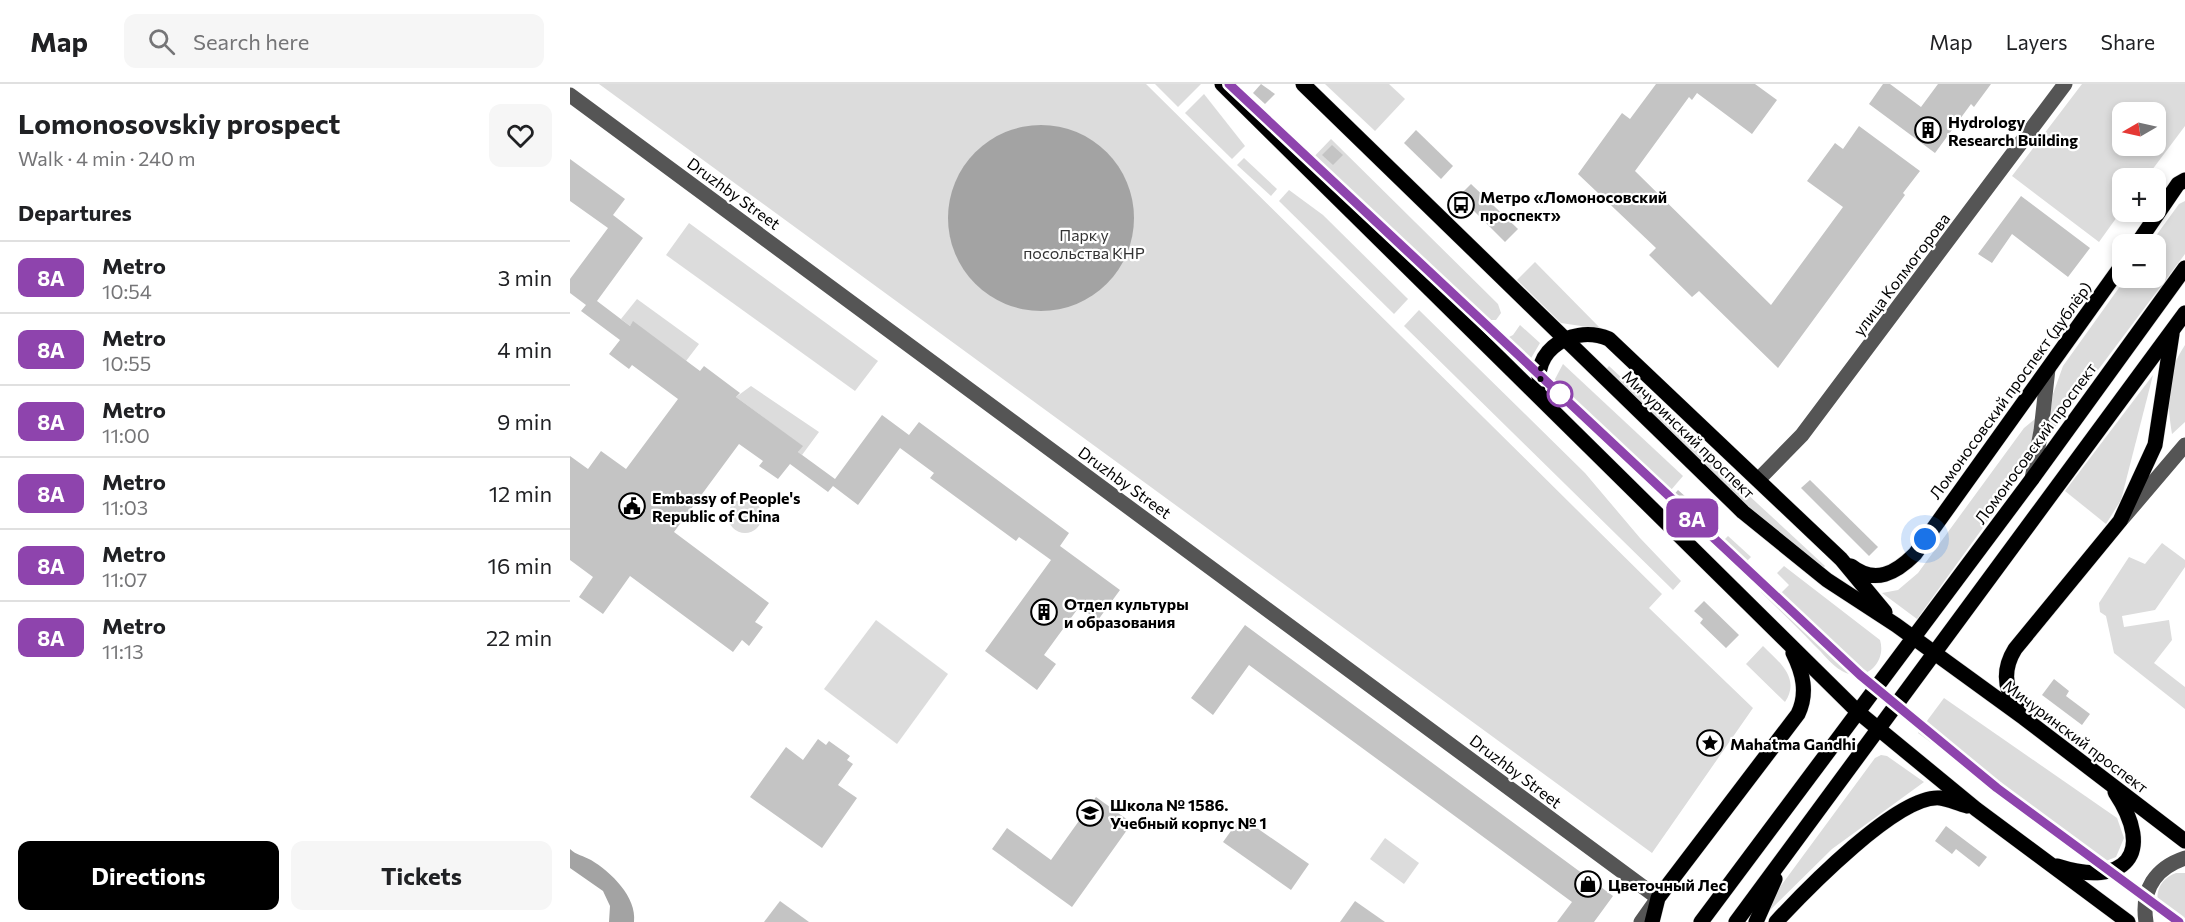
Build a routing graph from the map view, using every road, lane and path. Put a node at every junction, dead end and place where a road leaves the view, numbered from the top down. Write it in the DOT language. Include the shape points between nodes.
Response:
graph roads {
  1 [pos="1222,84"];
  2 [pos="1303,84"];
  3 [pos="2065,84"];
  4 [pos="570,94"];
  5 [pos="2183,180"];
  6 [pos="2144,234"];
  7 [pos="2185,268"];
  8 [pos="2112,279"];
  9 [pos="2185,313"];
  10 [pos="2172,330"];
  11 [pos="1564,338"];
  12 [pos="2048,369"];
  13 [pos="1549,405"];
  14 [pos="2185,445"];
  15 [pos="2032,479"];
  16 [pos="1758,480"];
  17 [pos="2120,521"];
  18 [pos="1841,559"];
  19 [pos="1896,625"];
  20 [pos="1913,638"];
  21 [pos="1790,645"];
  22 [pos="1940,657"];
  23 [pos="1858,712"];
  24 [pos="2024,718"];
  25 [pos="1878,730"];
  26 [pos="2111,785"];
  27 [pos="1976,808"];
  28 [pos="2185,841"];
  29 [pos="1787,851"];
  30 [pos="2185,858"];
  31 [pos="2045,862"];
  32 [pos="1658,898"];
  33 [pos="1641,922"];
  34 [pos="1652,922"];
  35 [pos="1701,922"];
  36 [pos="1736,922"];
  37 [pos="1756,922"];
  38 [pos="1776,922"];
  39 [pos="2128,922"];
  40 [pos="2146,922"];
  1 -- 13 [label="main road"];
  2 -- 11 [label="main road, Мичуринский проспект"];
  3 -- 16 [label="street, улица Колмогорова" via="1802,435"];
  4 -- 32 [label="street, Druzhby Street"];
  5 -- 6 [label="main road"];
  7 -- 15 [label="main road, Ломоносовский проспект"];
  8 -- 12 [label="main road, Ломоносовский проспект (дублёр)"];
  9 -- 10 [label="main road"];
  10 -- 17 [label="main road" via="2155,445"];
  10 -- 22 [label="main road"];
  11 -- 13 [label="main road" via="1542,364 1540,385"];
  11 -- 16 [label="main road" via="1590,333 1609,339"];
  11 -- 19 [label="main road, Мичуринский проспект" via="1743,512 1827,580"];
  12 -- 15 [label="street"];
  12 -- 18 [label="main road, Ломоносовский проспект (дублёр)" via="1915,554 1902,566 1895,572 1871,576"];
  13 -- 21 [label="main road"];
  14 -- 17 [label="street"];
  15 -- 20 [label="main road, Ломоносовский проспект"];
  16 -- 18 [label="main road"];
  17 -- 24 [label="main road" via="2006,665 2011,700"];
  18 -- 19 [label="main road"];
  19 -- 20 [label="main road, Мичуринский проспект"];
  20 -- 22 [label="main road, Мичуринский проспект"];
  20 -- 23 [label="main road, Ломоносовский проспект"];
  21 -- 23 [label="main road"];
  21 -- 32 [label="main road" via="1803,680 1804,694 1798,714"];
  22 -- 24 [label="main road, Мичуринский проспект"];
  22 -- 25 [label="main road" via="1915,681"];
  23 -- 25 [label="main road"];
  23 -- 35 [label="main road"];
  24 -- 26 [label="main road, Мичуринский проспект"];
  25 -- 27 [label="main road"];
  25 -- 29 [label="main road"];
  26 -- 28 [label="main road, Мичуринский проспект"];
  26 -- 31 [label="main road" via="2129,814 2134,832 2130,858 2113,871 2101,873 2070,870"];
  27 -- 31 [label="main road"];
  27 -- 38 [label="main road" via="1939,798 1904,810 1841,857"];
  29 -- 36 [label="main road"];
  29 -- 37 [label="main road"];
  30 -- 40 [label="street" via="2155,875 2145,899"];
  31 -- 39 [label="main road"];
  32 -- 33 [label="street"];
  32 -- 34 [label="main road"];
}
